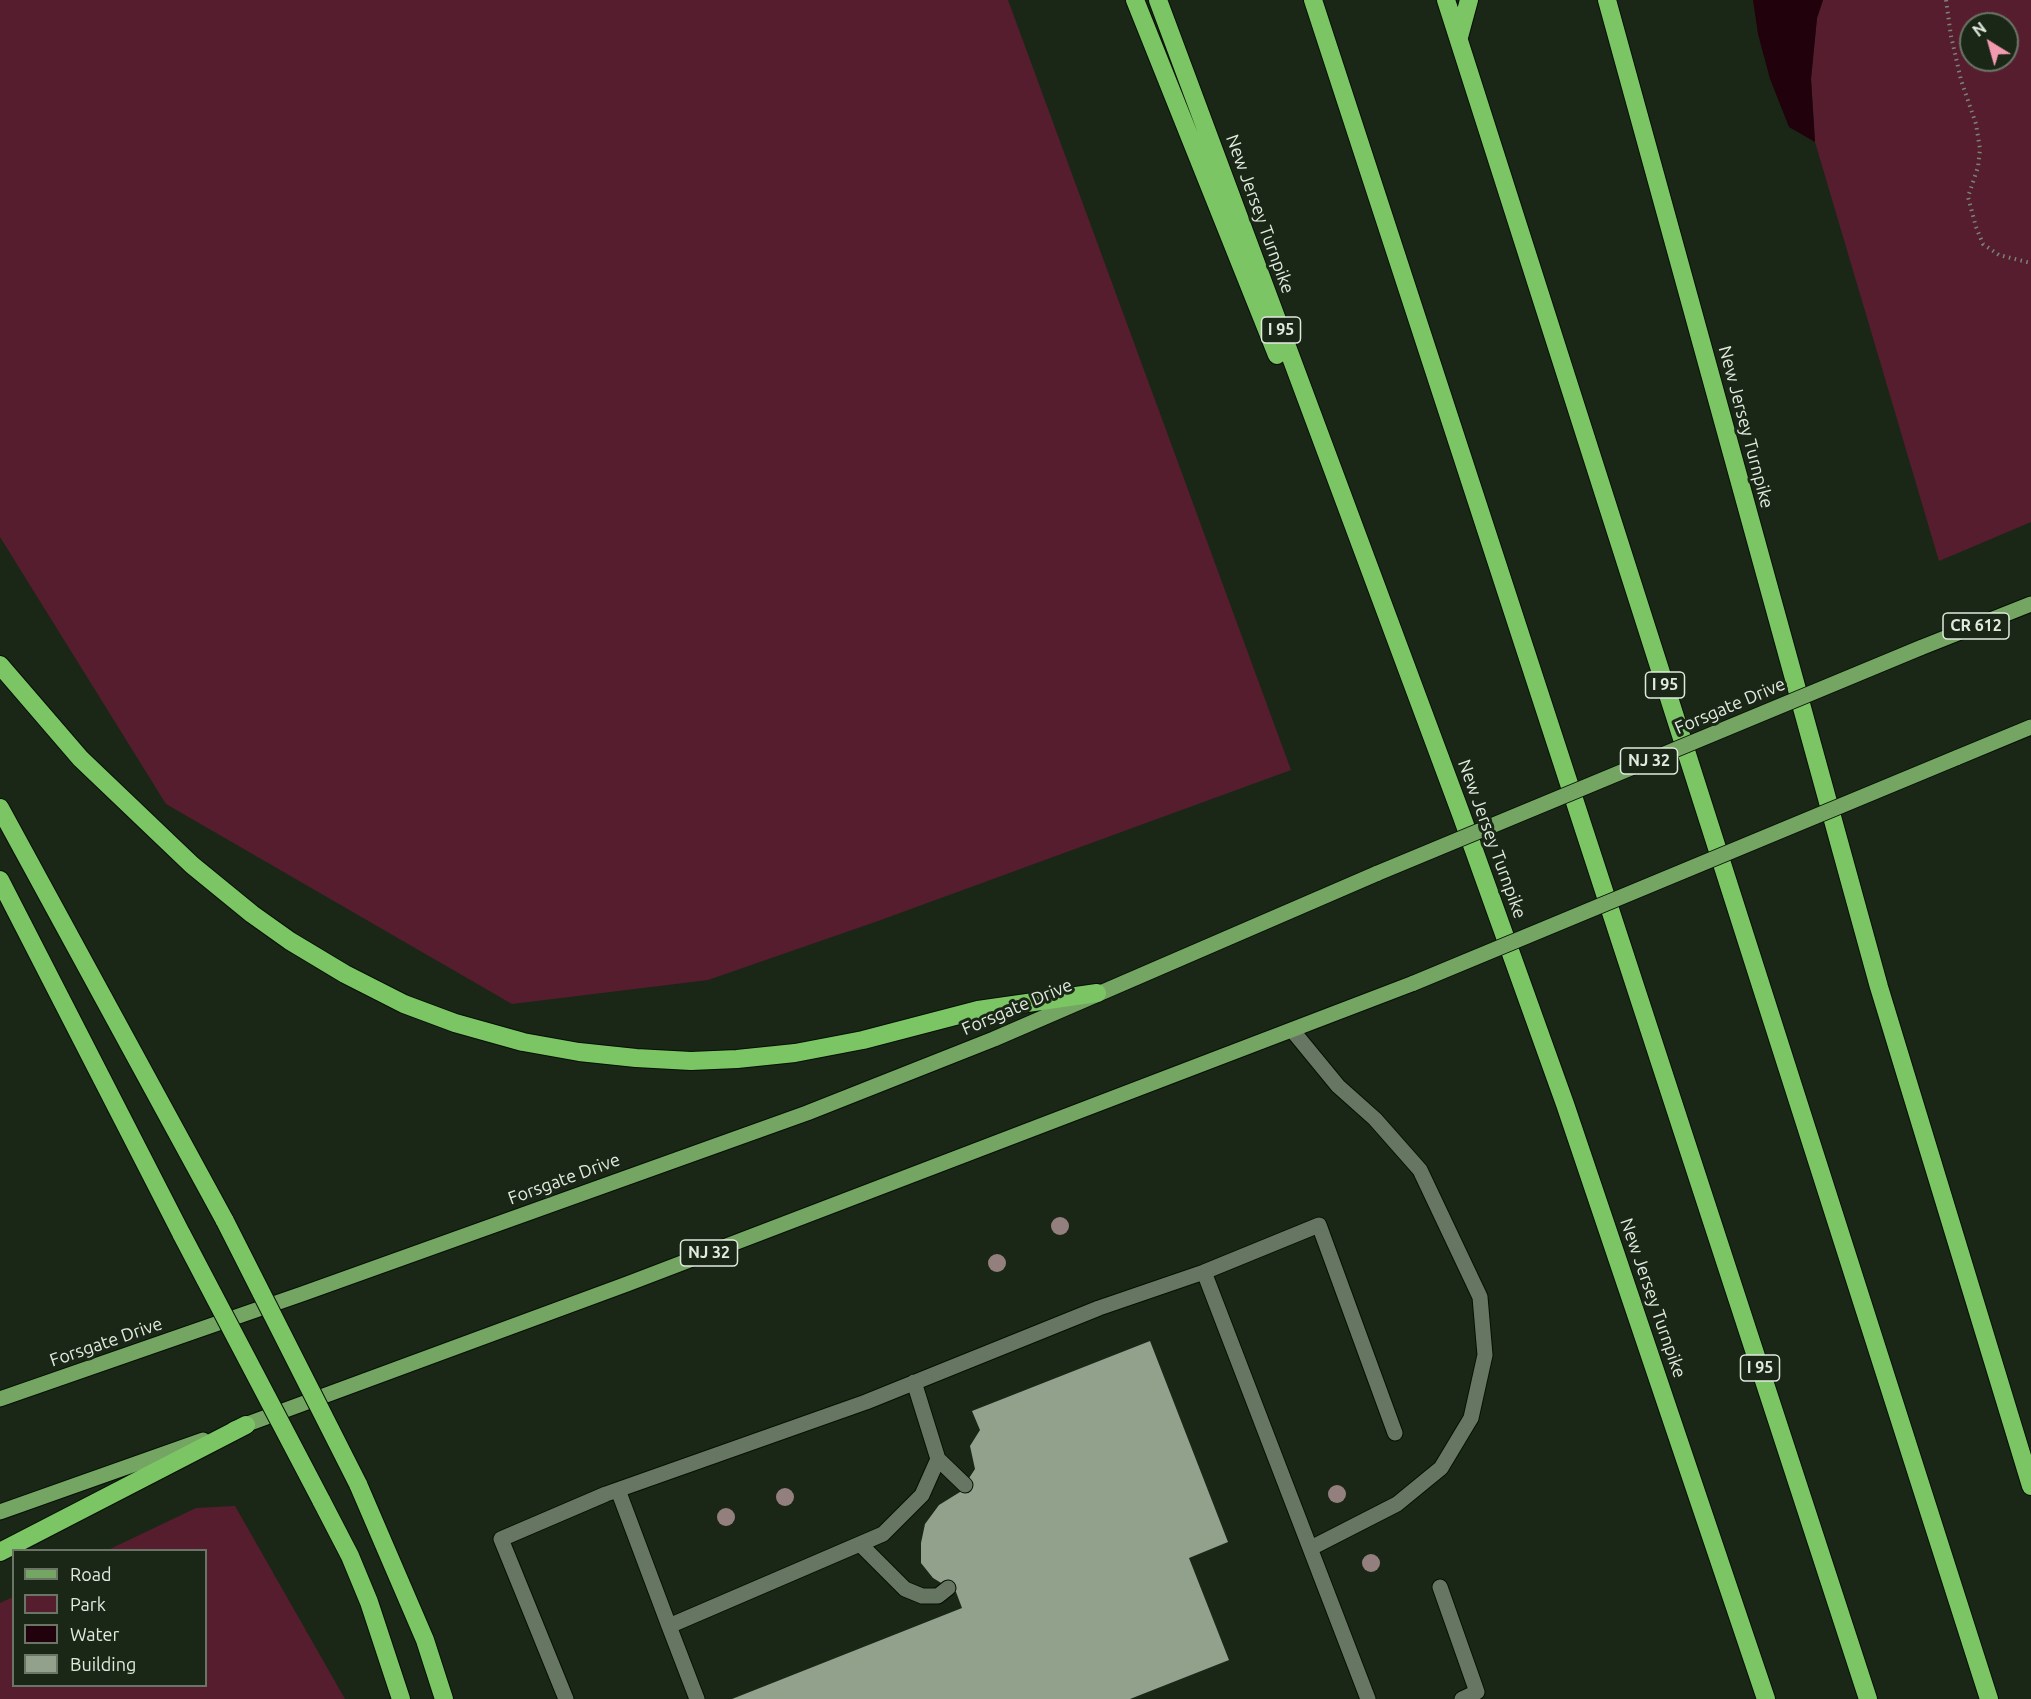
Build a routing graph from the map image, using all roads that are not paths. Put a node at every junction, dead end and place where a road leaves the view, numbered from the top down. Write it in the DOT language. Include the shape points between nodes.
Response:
graph roads {
  1 [pos="1135,0"];
  2 [pos="1158,0"];
  3 [pos="1313,0"];
  4 [pos="1446,0"];
  5 [pos="1469,0"];
  6 [pos="1607,0"];
  7 [pos="1459,38"];
  8 [pos="2031,604"];
  9 [pos="1920,648"];
  10 [pos="0,665"];
  11 [pos="2031,727"];
  12 [pos="0,808"];
  13 [pos="1461,814"];
  14 [pos="0,880"];
  15 [pos="1097,993"];
  16 [pos="1292,1030"];
  17 [pos="1204,1272"];
  18 [pos="914,1382"];
  19 [pos="0,1399"];
  20 [pos="246,1425"];
  21 [pos="1395,1433"];
  22 [pos="938,1459"];
  23 [pos="965,1485"];
  24 [pos="2031,1486"];
  25 [pos="618,1490"];
  26 [pos="0,1512"];
  27 [pos="860,1544"];
  28 [pos="1311,1548"];
  29 [pos="0,1552"];
  30 [pos="1440,1587"];
  31 [pos="948,1588"];
  32 [pos="669,1626"];
  33 [pos="401,1699"];
  34 [pos="444,1699"];
  35 [pos="566,1699"];
  36 [pos="697,1699"];
  37 [pos="1368,1699"];
  38 [pos="1462,1699"];
  39 [pos="1766,1699"];
  40 [pos="1868,1699"];
  41 [pos="1989,1699"];
  1 -- 13 [label="highway"];
  2 -- 13 [label="highway, New Jersey Turnpike / I 95"];
  3 -- 40 [label="highway, I 95"];
  4 -- 7 [label="highway, I 95"];
  5 -- 7 [label="highway"];
  6 -- 24 [label="highway, New Jersey Turnpike" via="1879,987"];
  7 -- 41 [label="highway, I 95"];
  8 -- 9 [label="main road, Forsgate Drive / CR 612"];
  9 -- 15 [label="main road, Forsgate Drive / NJ 32, bridge"];
  10 -- 15 [label="highway" via="81,759 192,865 252,914 345,974 404,1004 455,1023 523,1042 579,1052 680,1060 737,1059 862,1040 978,1010"];
  11 -- 16 [label="main road, NJ 32, bridge"];
  12 -- 34 [label="highway, bridge" via="225,1221 358,1484 425,1640"];
  13 -- 39 [label="highway, New Jersey Turnpike / I 95" via="1565,1104"];
  14 -- 33 [label="highway, bridge" via="350,1556"];
  15 -- 19 [label="main road, Forsgate Drive / NJ 32" via="994,1039 807,1113"];
  16 -- 20 [label="main road, NJ 32"];
  16 -- 28 [label="lane" via="1338,1086 1375,1119 1420,1170 1480,1297 1485,1355 1471,1418 1441,1467 1397,1504"];
  17 -- 18 [label="lane" via="1100,1308"];
  17 -- 21 [label="lane" via="1318,1225"];
  17 -- 28 [label="lane"];
  18 -- 22 [label="lane"];
  18 -- 25 [label="lane"];
  20 -- 26 [label="main road, NJ 32"];
  20 -- 29 [label="highway"];
  22 -- 23 [label="lane"];
  22 -- 27 [label="lane" via="922,1494 883,1534"];
  25 -- 32 [label="lane"];
  25 -- 35 [label="lane" via="501,1539"];
  27 -- 31 [label="lane" via="905,1589 922,1596 938,1596"];
  27 -- 32 [label="lane"];
  28 -- 37 [label="lane"];
  30 -- 38 [label="lane" via="1477,1692"];
  32 -- 36 [label="lane"];
}
